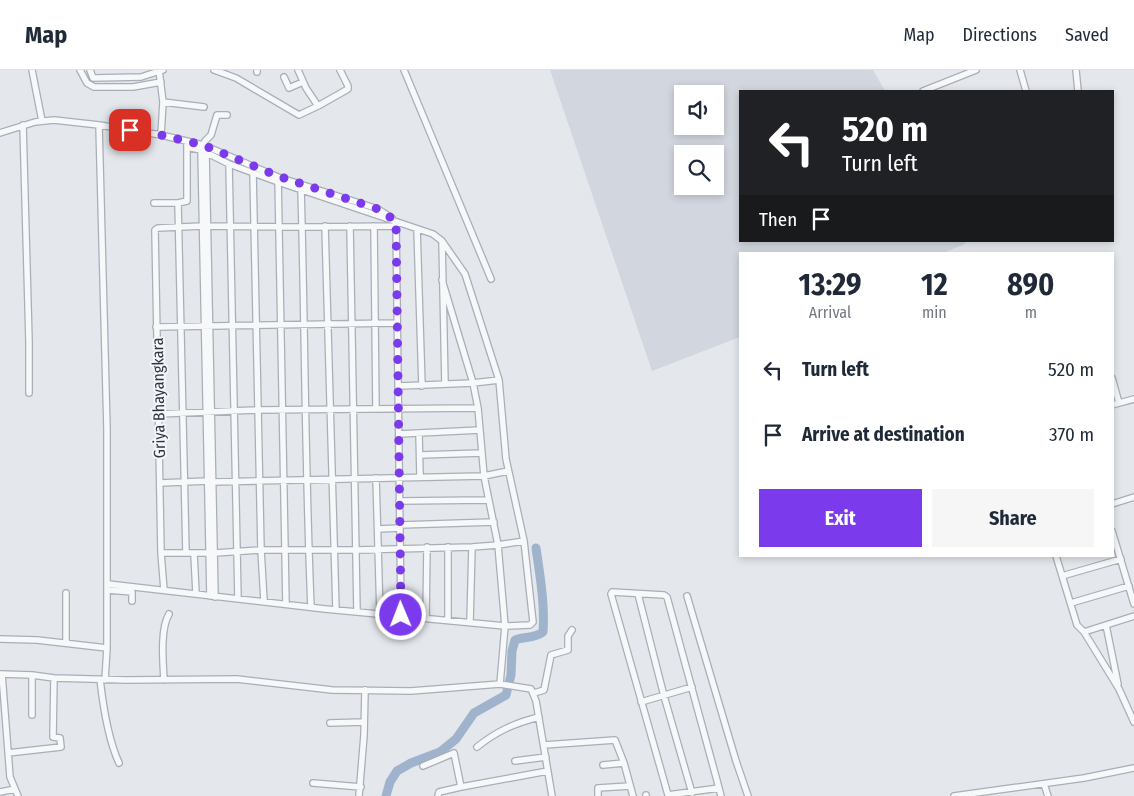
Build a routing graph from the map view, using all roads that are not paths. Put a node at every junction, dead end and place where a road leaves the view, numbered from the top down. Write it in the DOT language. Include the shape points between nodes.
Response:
graph roads {
  1 [pos="32,70"];
  2 [pos="80,70"];
  3 [pos="90,70"];
  4 [pos="214,70"];
  5 [pos="298,70"];
  6 [pos="340,70"];
  7 [pos="404,70"];
  8 [pos="976,70"];
  9 [pos="1020,70"];
  10 [pos="1076,70"];
  11 [pos="161,71"];
  12 [pos="284,77"];
  13 [pos="161,81"];
  14 [pos="303,82"];
  15 [pos="940,88"];
  16 [pos="1026,90"];
  17 [pos="1078,90"];
  18 [pos="163,102"];
  19 [pos="318,106"];
  20 [pos="204,107"];
  21 [pos="227,115"];
  22 [pos="42,121"];
  23 [pos="24,124"];
  24 [pos="99,125"];
  25 [pos="0,133"];
  26 [pos="161,135"];
  27 [pos="187,144"];
  28 [pos="203,149"];
  29 [pos="229,164"];
  30 [pos="253,173"];
  31 [pos="278,179"];
  32 [pos="300,189"];
  33 [pos="154,203"];
  34 [pos="178,203"];
  35 [pos="396,222"];
  36 [pos="206,226"];
  37 [pos="230,226"];
  38 [pos="254,226"];
  39 [pos="325,226"];
  40 [pos="350,226"];
  41 [pos="374,226"];
  42 [pos="178,227"];
  43 [pos="278,227"];
  44 [pos="302,228"];
  45 [pos="418,229"];
  46 [pos="442,241"];
  47 [pos="491,279"];
  48 [pos="442,280"];
  49 [pos="374,323"];
  50 [pos="397,323"];
  51 [pos="280,324"];
  52 [pos="303,324"];
  53 [pos="327,324"];
  54 [pos="352,324"];
  55 [pos="231,325"];
  56 [pos="256,325"];
  57 [pos="181,326"];
  58 [pos="207,326"];
  59 [pos="156,327"];
  60 [pos="499,380"];
  61 [pos="473,383"];
  62 [pos="445,384"];
  63 [pos="1114,385"];
  64 [pos="398,386"];
  65 [pos="422,386"];
  66 [pos="29,393"];
  67 [pos="1134,399"];
  68 [pos="1119,403"];
  69 [pos="1114,404"];
  70 [pos="478,408"];
  71 [pos="376,409"];
  72 [pos="258,410"];
  73 [pos="330,410"];
  74 [pos="354,410"];
  75 [pos="399,410"];
  76 [pos="234,411"];
  77 [pos="283,411"];
  78 [pos="307,411"];
  79 [pos="182,412"];
  80 [pos="209,412"];
  81 [pos="158,414"];
  82 [pos="480,430"];
  83 [pos="419,433"];
  84 [pos="399,434"];
  85 [pos="482,453"];
  86 [pos="420,455"];
  87 [pos="508,471"];
  88 [pos="484,476"];
  89 [pos="420,477"];
  90 [pos="376,478"];
  91 [pos="399,478"];
  92 [pos="355,479"];
  93 [pos="260,480"];
  94 [pos="284,480"];
  95 [pos="307,480"];
  96 [pos="332,480"];
  97 [pos="184,482"];
  98 [pos="210,482"];
  99 [pos="235,482"];
  100 [pos="160,483"];
  101 [pos="1134,498"];
  102 [pos="488,500"];
  103 [pos="399,501"];
  104 [pos="1114,503"];
  105 [pos="494,522"];
  106 [pos="400,526"];
  107 [pos="378,529"];
  108 [pos="1114,535"];
  109 [pos="524,540"];
  110 [pos="498,545"];
  111 [pos="427,547"];
  112 [pos="448,547"];
  113 [pos="472,547"];
  114 [pos="400,548"];
  115 [pos="378,549"];
  116 [pos="261,550"];
  117 [pos="286,550"];
  118 [pos="309,550"];
  119 [pos="333,550"];
  120 [pos="357,550"];
  121 [pos="236,551"];
  122 [pos="161,553"];
  123 [pos="186,553"];
  124 [pos="212,553"];
  125 [pos="194,554"];
  126 [pos="1056,557"];
  127 [pos="1121,559"];
  128 [pos="1062,576"];
  129 [pos="1134,576"];
  130 [pos="1126,578"];
  131 [pos="1129,586"];
  132 [pos="108,587"];
  133 [pos="164,590"];
  134 [pos="66,593"];
  135 [pos="196,593"];
  136 [pos="638,594"];
  137 [pos="213,596"];
  138 [pos="688,596"];
  139 [pos="238,599"];
  140 [pos="132,601"];
  141 [pos="264,601"];
  142 [pos="1071,603"];
  143 [pos="286,604"];
  144 [pos="1134,604"];
  145 [pos="311,607"];
  146 [pos="336,610"];
  147 [pos="357,612"];
  148 [pos="169,614"];
  149 [pos="380,614"];
  150 [pos="401,615"];
  151 [pos="1134,616"];
  152 [pos="426,618"];
  153 [pos="448,620"];
  154 [pos="470,622"];
  155 [pos="1106,625"];
  156 [pos="504,626"];
  157 [pos="572,630"];
  158 [pos="1084,632"];
  159 [pos="0,639"];
  160 [pos="66,643"];
  161 [pos="107,648"];
  162 [pos="1,674"];
  163 [pos="32,675"];
  164 [pos="54,678"];
  165 [pos="102,680"];
  166 [pos="164,680"];
  167 [pos="500,684"];
  168 [pos="692,687"];
  169 [pos="1120,689"];
  170 [pos="365,690"];
  171 [pos="534,693"];
  172 [pos="664,696"];
  173 [pos="641,702"];
  174 [pos="32,715"];
  175 [pos="539,717"];
  176 [pos="1134,720"];
  177 [pos="364,722"];
  178 [pos="330,723"];
  179 [pos="544,745"];
  180 [pos="477,746"];
  181 [pos="8,753"];
  182 [pos="546,757"];
  183 [pos="515,761"];
  184 [pos="120,763"];
  185 [pos="624,763"];
  186 [pos="603,765"];
  187 [pos="423,766"];
  188 [pos="1134,768"];
  189 [pos="548,771"];
  190 [pos="313,783"];
  191 [pos="1044,784"];
  192 [pos="630,786"];
  193 [pos="361,787"];
  194 [pos="461,787"];
  195 [pos="719,788"];
  196 [pos="15,789"];
  197 [pos="0,792"];
  198 [pos="692,793"];
  199 [pos="997,793"];
  200 [pos="18,796"];
  201 [pos="359,796"];
  202 [pos="438,796"];
  203 [pos="552,796"];
  204 [pos="598,796"];
  205 [pos="632,796"];
  206 [pos="721,796"];
  207 [pos="748,796"];
  208 [pos="954,796"];
  209 [pos="1048,796"];
  1 -- 22 [label="street"];
  2 -- 13 [label="street" via="87,83 94,87 133,87"];
  3 -- 11 [label="street" via="93,78 134,78"];
  4 -- 19 [label="street" via="236,78 296,114"];
  5 -- 14 [label="street"];
  6 -- 19 [label="street" via="348,89"];
  7 -- 47 [label="street"];
  8 -- 15 [label="street"];
  9 -- 16 [label="street"];
  10 -- 17 [label="street"];
  11 -- 13 [label="street"];
  12 -- 14 [label="street" via="289,88"];
  13 -- 18 [label="street"];
  14 -- 19 [label="street"];
  18 -- 20 [label="street"];
  18 -- 26 [label="street"];
  21 -- 28 [label="street" via="217,115"];
  22 -- 23 [label="street"];
  22 -- 24 [label="street"];
  23 -- 25 [label="street"];
  23 -- 66 [label="street"];
  24 -- 26 [label="street"];
  24 -- 132 [label="street"];
  26 -- 27 [label="street"];
  27 -- 28 [label="street"];
  27 -- 34 [label="street" via="188,199"];
  28 -- 29 [label="street"];
  28 -- 31 [label="street"];
  28 -- 36 [label="street"];
  29 -- 30 [label="street"];
  29 -- 37 [label="street"];
  30 -- 31 [label="street"];
  30 -- 38 [label="street"];
  31 -- 32 [label="street"];
  31 -- 35 [label="street" via="378,209"];
  31 -- 43 [label="street"];
  32 -- 35 [label="street"];
  32 -- 44 [label="street"];
  33 -- 34 [label="street"];
  34 -- 42 [label="street, Griya Bhayangkara"];
  35 -- 41 [label="street"];
  35 -- 45 [label="street"];
  35 -- 50 [label="street"];
  36 -- 37 [label="street"];
  36 -- 42 [label="street"];
  36 -- 58 [label="street"];
  37 -- 38 [label="street"];
  37 -- 55 [label="street"];
  38 -- 43 [label="street"];
  38 -- 56 [label="street"];
  39 -- 40 [label="street"];
  39 -- 44 [label="street"];
  39 -- 53 [label="street"];
  40 -- 41 [label="street"];
  40 -- 54 [label="street"];
  41 -- 49 [label="street"];
  42 -- 57 [label="street, Griya Bhayangkara"];
  42 -- 59 [label="street, Griya Bhayangkara" via="154,231"];
  43 -- 44 [label="street"];
  43 -- 51 [label="street"];
  44 -- 52 [label="street"];
  45 -- 46 [label="street"];
  45 -- 65 [label="street"];
  46 -- 48 [label="street"];
  46 -- 60 [label="street" via="465,274"];
  48 -- 61 [label="street"];
  48 -- 62 [label="street"];
  49 -- 50 [label="street"];
  49 -- 54 [label="street"];
  49 -- 71 [label="street"];
  50 -- 64 [label="street"];
  51 -- 52 [label="street"];
  51 -- 56 [label="street"];
  51 -- 77 [label="street"];
  52 -- 53 [label="street"];
  52 -- 78 [label="street"];
  53 -- 54 [label="street"];
  53 -- 73 [label="street"];
  54 -- 74 [label="street"];
  55 -- 56 [label="street"];
  55 -- 58 [label="street"];
  55 -- 76 [label="street"];
  56 -- 72 [label="street"];
  57 -- 58 [label="street"];
  57 -- 59 [label="street"];
  57 -- 79 [label="street, Griya Bhayangkara"];
  58 -- 80 [label="street"];
  59 -- 81 [label="street, Griya Bhayangkara"];
  60 -- 61 [label="street"];
  60 -- 87 [label="street"];
  61 -- 62 [label="street"];
  61 -- 70 [label="street"];
  62 -- 65 [label="street"];
  63 -- 68 [label="street"];
  64 -- 65 [label="street"];
  64 -- 75 [label="street"];
  67 -- 68 [label="street"];
  68 -- 69 [label="street"];
  70 -- 75 [label="street"];
  70 -- 82 [label="street"];
  71 -- 74 [label="street"];
  71 -- 75 [label="street"];
  72 -- 76 [label="street"];
  72 -- 77 [label="street"];
  72 -- 93 [label="street"];
  73 -- 74 [label="street"];
  73 -- 78 [label="street"];
  73 -- 96 [label="street"];
  74 -- 92 [label="street"];
  75 -- 84 [label="street"];
  76 -- 80 [label="street"];
  76 -- 99 [label="street"];
  77 -- 78 [label="street"];
  77 -- 94 [label="street"];
  78 -- 95 [label="street"];
  79 -- 80 [label="street"];
  79 -- 81 [label="street"];
  79 -- 97 [label="street, Griya Bhayangkara"];
  80 -- 98 [label="street"];
  81 -- 100 [label="street, Griya Bhayangkara"];
  82 -- 83 [label="street"];
  82 -- 85 [label="street"];
  83 -- 84 [label="street"];
  83 -- 86 [label="street"];
  84 -- 91 [label="street"];
  85 -- 86 [label="street"];
  85 -- 88 [label="street"];
  86 -- 89 [label="street"];
  87 -- 88 [label="street"];
  87 -- 109 [label="street"];
  88 -- 89 [label="street"];
  88 -- 102 [label="street"];
  89 -- 91 [label="street"];
  90 -- 91 [label="street"];
  90 -- 92 [label="street"];
  90 -- 107 [label="street"];
  91 -- 103 [label="street"];
  92 -- 96 [label="street"];
  92 -- 120 [label="street"];
  93 -- 94 [label="street"];
  93 -- 99 [label="street"];
  93 -- 116 [label="street"];
  94 -- 95 [label="street"];
  94 -- 117 [label="street"];
  95 -- 96 [label="street"];
  95 -- 118 [label="street"];
  96 -- 119 [label="street"];
  97 -- 98 [label="street"];
  97 -- 100 [label="street"];
  97 -- 123 [label="street, Griya Bhayangkara"];
  98 -- 99 [label="street"];
  98 -- 124 [label="street"];
  99 -- 121 [label="street"];
  100 -- 122 [label="street, Griya Bhayangkara"];
  101 -- 104 [label="street"];
  102 -- 103 [label="street"];
  102 -- 105 [label="street"];
  103 -- 106 [label="street"];
  105 -- 106 [label="street"];
  105 -- 110 [label="street"];
  106 -- 107 [label="street"];
  106 -- 114 [label="street"];
  107 -- 115 [label="street"];
  108 -- 127 [label="street"];
  109 -- 110 [label="street"];
  109 -- 156 [label="street" via="532,623"];
  110 -- 113 [label="street"];
  110 -- 156 [label="street"];
  111 -- 112 [label="street"];
  111 -- 114 [label="street"];
  111 -- 152 [label="street"];
  112 -- 113 [label="street"];
  112 -- 153 [label="street"];
  113 -- 154 [label="street"];
  114 -- 115 [label="street"];
  114 -- 150 [label="street"];
  115 -- 120 [label="street"];
  115 -- 149 [label="street"];
  116 -- 117 [label="street"];
  116 -- 121 [label="street"];
  116 -- 141 [label="street"];
  117 -- 118 [label="street"];
  117 -- 143 [label="street"];
  118 -- 119 [label="street"];
  118 -- 145 [label="street"];
  119 -- 120 [label="street"];
  119 -- 146 [label="street"];
  120 -- 147 [label="street"];
  121 -- 124 [label="street"];
  121 -- 139 [label="street"];
  122 -- 123 [label="street"];
  122 -- 133 [label="street, Griya Bhayangkara"];
  123 -- 125 [label="street"];
  124 -- 125 [label="street"];
  124 -- 137 [label="street"];
  125 -- 135 [label="street"];
  126 -- 128 [label="street"];
  127 -- 128 [label="street"];
  127 -- 130 [label="street"];
  128 -- 142 [label="street"];
  129 -- 130 [label="street"];
  130 -- 131 [label="street"];
  131 -- 142 [label="street"];
  131 -- 144 [label="street"];
  132 -- 133 [label="street"];
  132 -- 140 [label="street" via="132,592"];
  132 -- 161 [label="street"];
  133 -- 135 [label="street"];
  134 -- 160 [label="street"];
  135 -- 137 [label="street"];
  136 -- 168 [label="street" via="667,597"];
  136 -- 172 [label="street"];
  136 -- 173 [label="street" via="611,594"];
  137 -- 139 [label="street"];
  138 -- 207 [label="street"];
  139 -- 141 [label="street"];
  141 -- 143 [label="street"];
  142 -- 158 [label="street" via="1077,625"];
  143 -- 145 [label="street"];
  145 -- 146 [label="street"];
  146 -- 147 [label="street"];
  147 -- 149 [label="street"];
  148 -- 166 [label="street" via="164,622"];
  149 -- 150 [label="street"];
  150 -- 152 [label="street"];
  151 -- 155 [label="street"];
  152 -- 153 [label="street"];
  153 -- 154 [label="street"];
  154 -- 156 [label="street"];
  155 -- 158 [label="street"];
  155 -- 169 [label="street"];
  156 -- 167 [label="street"];
  157 -- 171 [label="street" via="568,650 551,655 544,690"];
  158 -- 169 [label="street"];
  159 -- 160 [label="street"];
  160 -- 161 [label="street"];
  161 -- 165 [label="street"];
  162 -- 163 [label="street"];
  162 -- 181 [label="street"];
  163 -- 164 [label="street"];
  163 -- 174 [label="street"];
  164 -- 165 [label="street"];
  164 -- 181 [label="street" via="53,737 60,738 60,747"];
  165 -- 166 [label="street"];
  165 -- 184 [label="street" via="113,750"];
  166 -- 170 [label="street" via="237,679 332,690"];
  167 -- 170 [label="street" via="411,691"];
  167 -- 171 [label="street" via="531,688"];
  168 -- 172 [label="street"];
  168 -- 195 [label="street"];
  169 -- 176 [label="street"];
  170 -- 177 [label="street"];
  171 -- 175 [label="street"];
  172 -- 173 [label="street"];
  172 -- 198 [label="street"];
  173 -- 198 [label="street" via="668,795"];
  175 -- 179 [label="street"];
  175 -- 180 [label="street" via="510,725"];
  177 -- 178 [label="street"];
  177 -- 193 [label="street"];
  179 -- 182 [label="street"];
  179 -- 185 [label="street" via="614,740"];
  181 -- 196 [label="street" via="10,777"];
  182 -- 183 [label="street"];
  182 -- 189 [label="street"];
  185 -- 186 [label="street"];
  185 -- 192 [label="street"];
  187 -- 194 [label="street" via="454,753"];
  188 -- 191 [label="street"];
  189 -- 194 [label="street"];
  189 -- 203 [label="street"];
  190 -- 193 [label="street"];
  191 -- 199 [label="street"];
  191 -- 209 [label="street"];
  192 -- 204 [label="street" via="599,787"];
  192 -- 205 [label="street"];
  193 -- 201 [label="street"];
  194 -- 202 [label="street" via="439,792"];
  195 -- 198 [label="street"];
  195 -- 206 [label="street"];
  196 -- 197 [label="street"];
  196 -- 200 [label="street"];
  199 -- 208 [label="street"];
}
